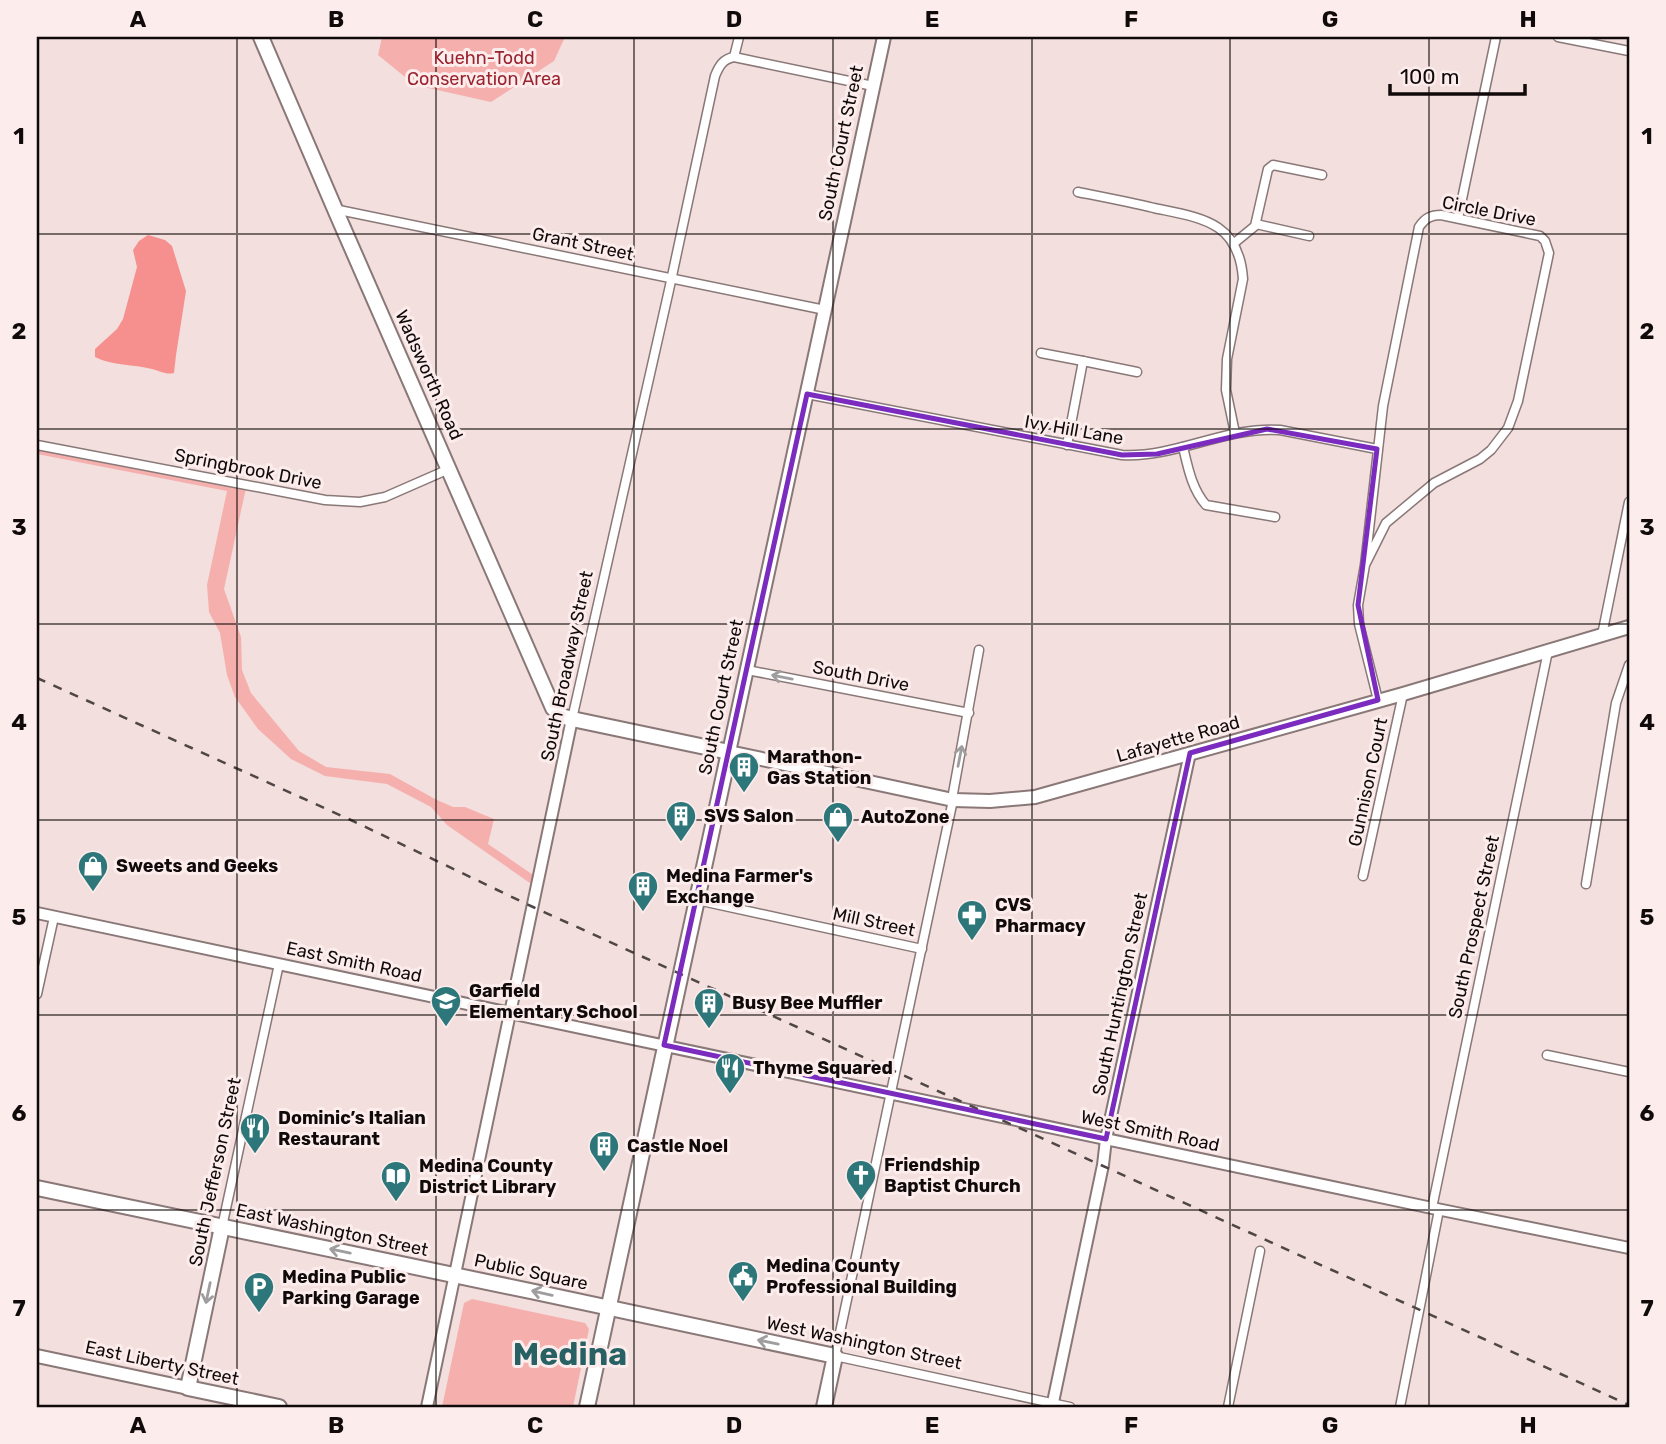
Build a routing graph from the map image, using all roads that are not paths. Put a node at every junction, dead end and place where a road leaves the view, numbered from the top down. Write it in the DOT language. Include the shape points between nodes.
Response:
graph roads {
  1 [pos="261,37"];
  2 [pos="739,37"];
  3 [pos="884,37"];
  4 [pos="1496,37"];
  5 [pos="1558,37"];
  6 [pos="1629,51"];
  7 [pos="734,57"];
  8 [pos="873,86"];
  9 [pos="1322,175"];
  10 [pos="1078,192"];
  11 [pos="334,209"];
  12 [pos="1458,218"];
  13 [pos="1256,224"];
  14 [pos="1309,236"];
  15 [pos="1233,244"];
  16 [pos="671,279"];
  17 [pos="825,310"];
  18 [pos="1041,353"];
  19 [pos="1083,361"];
  20 [pos="1137,372"];
  21 [pos="807,394"];
  22 [pos="1235,433"];
  23 [pos="37,445"];
  24 [pos="1067,445"];
  25 [pos="1183,447"];
  26 [pos="1377,449"];
  27 [pos="449,469"];
  28 [pos="1629,502"];
  29 [pos="1275,517"];
  30 [pos="1365,565"];
  31 [pos="1629,627"];
  32 [pos="1602,635"];
  33 [pos="979,650"];
  34 [pos="1548,651"];
  35 [pos="1629,665"];
  36 [pos="747,670"];
  37 [pos="1403,694"];
  38 [pos="1378,700"];
  39 [pos="969,713"];
  40 [pos="572,719"];
  41 [pos="729,752"];
  42 [pos="1190,753"];
  43 [pos="953,800"];
  44 [pos="1363,876"];
  45 [pos="1586,884"];
  46 [pos="696,900"];
  47 [pos="37,913"];
  48 [pos="54,917"];
  49 [pos="922,949"];
  50 [pos="279,964"];
  51 [pos="37,994"];
  52 [pos="511,1013"];
  53 [pos="664,1045"];
  54 [pos="1547,1055"];
  55 [pos="1629,1072"];
  56 [pos="890,1093"];
  57 [pos="1107,1139"];
  58 [pos="37,1188"];
  59 [pos="1436,1209"];
  60 [pos="222,1227"];
  61 [pos="1629,1248"];
  62 [pos="1260,1251"];
  63 [pos="455,1275"];
  64 [pos="609,1308"];
  65 [pos="37,1356"];
  66 [pos="835,1356"];
  67 [pos="188,1388"];
  68 [pos="1052,1405"];
  69 [pos="279,1407"];
  70 [pos="427,1407"];
  71 [pos="587,1407"];
  72 [pos="824,1407"];
  73 [pos="1070,1407"];
  74 [pos="1228,1407"];
  75 [pos="1399,1407"];
  1 -- 11 [label="highway, Wadsworth Road"];
  2 -- 7 [label="street"];
  3 -- 8 [label="main road, South Court Street"];
  4 -- 12 [label="street"];
  5 -- 6 [label="street"];
  7 -- 8 [label="street"];
  7 -- 16 [label="street, South Broadway Street" via="719,65 715,76"];
  8 -- 17 [label="main road, South Court Street"];
  9 -- 13 [label="street" via="1273,165 1268,169"];
  10 -- 15 [label="street" via="1199,217 1220,228"];
  11 -- 16 [label="street, Grant Street"];
  11 -- 27 [label="highway, Wadsworth Road"];
  12 -- 26 [label="street, Circle Drive" via="1434,215 1419,227"];
  12 -- 30 [label="street, Circle Drive" via="1534,234 1548,246 1516,408 1491,450 1434,483 1386,523"];
  13 -- 14 [label="street"];
  13 -- 15 [label="street"];
  15 -- 22 [label="street" via="1243,279 1227,359 1226,390"];
  16 -- 17 [label="street, Grant Street"];
  16 -- 40 [label="street, South Broadway Street"];
  17 -- 21 [label="main road, South Court Street"];
  18 -- 19 [label="street"];
  19 -- 20 [label="street"];
  19 -- 24 [label="street"];
  21 -- 24 [label="street, Ivy Hill Lane"];
  21 -- 36 [label="main road, South Court Street"];
  22 -- 25 [label="street, Ivy Hill Lane"];
  22 -- 26 [label="street, Ivy Hill Lane" via="1280,430"];
  23 -- 27 [label="street, Springbrook Drive" via="325,500 360,502 385,497"];
  24 -- 25 [label="street, Ivy Hill Lane" via="1138,456"];
  25 -- 29 [label="street" via="1189,475 1206,505"];
  26 -- 30 [label="street, Circle Drive"];
  27 -- 40 [label="highway, Wadsworth Road" via="553,708"];
  28 -- 32 [label="street"];
  30 -- 38 [label="street, Circle Drive" via="1359,624"];
  31 -- 32 [label="main road, Lafayette Road"];
  32 -- 34 [label="main road, Lafayette Road"];
  33 -- 39 [label="street"];
  34 -- 37 [label="main road, Lafayette Road"];
  34 -- 59 [label="street, South Prospect Street"];
  35 -- 45 [label="street" via="1616,703"];
  39 -- 36 [label="street, South Drive, one-way"];
  36 -- 41 [label="main road, South Court Street"];
  37 -- 38 [label="main road, Lafayette Road"];
  37 -- 44 [label="street, Gunnison Court"];
  38 -- 42 [label="main road, Lafayette Road"];
  43 -- 39 [label="street, one-way"];
  40 -- 41 [label="highway"];
  40 -- 52 [label="street, South Broadway Street"];
  41 -- 43 [label="main road, Lafayette Road"];
  41 -- 46 [label="highway, South Court Street"];
  42 -- 43 [label="main road, Lafayette Road" via="1035,797"];
  42 -- 57 [label="street, South Huntington Street"];
  43 -- 49 [label="street"];
  46 -- 49 [label="street, Mill Street"];
  46 -- 53 [label="highway, South Court Street"];
  47 -- 48 [label="street, East Smith Road"];
  48 -- 50 [label="street, East Smith Road"];
  48 -- 51 [label="street"];
  49 -- 56 [label="street"];
  50 -- 52 [label="street, East Smith Road"];
  50 -- 60 [label="street, South Jefferson Street"];
  52 -- 53 [label="street, East Smith Road"];
  52 -- 63 [label="street, South Broadway Street"];
  53 -- 56 [label="street, West Smith Road"];
  53 -- 64 [label="highway, South Court Street"];
  54 -- 55 [label="street"];
  56 -- 57 [label="street, West Smith Road"];
  56 -- 66 [label="street"];
  57 -- 59 [label="street, West Smith Road"];
  57 -- 68 [label="street, South Huntington Street"];
  58 -- 60 [label="highway, East Washington Street"];
  59 -- 61 [label="street, West Smith Road"];
  59 -- 75 [label="street, South Prospect Street"];
  63 -- 60 [label="highway, East Washington Street, one-way"];
  60 -- 67 [label="highway, South Jefferson Street, one-way"];
  62 -- 74 [label="street"];
  64 -- 63 [label="highway, Public Square, one-way"];
  63 -- 70 [label="street, Public Square"];
  66 -- 64 [label="highway, West Washington Street, one-way"];
  64 -- 71 [label="highway, South Court Street"];
  65 -- 67 [label="main road, East Liberty Street"];
  66 -- 68 [label="street, West Washington Street"];
  66 -- 72 [label="highway"];
  67 -- 69 [label="highway, East Liberty Street"];
  68 -- 73 [label="street, West Washington Street"];
}
